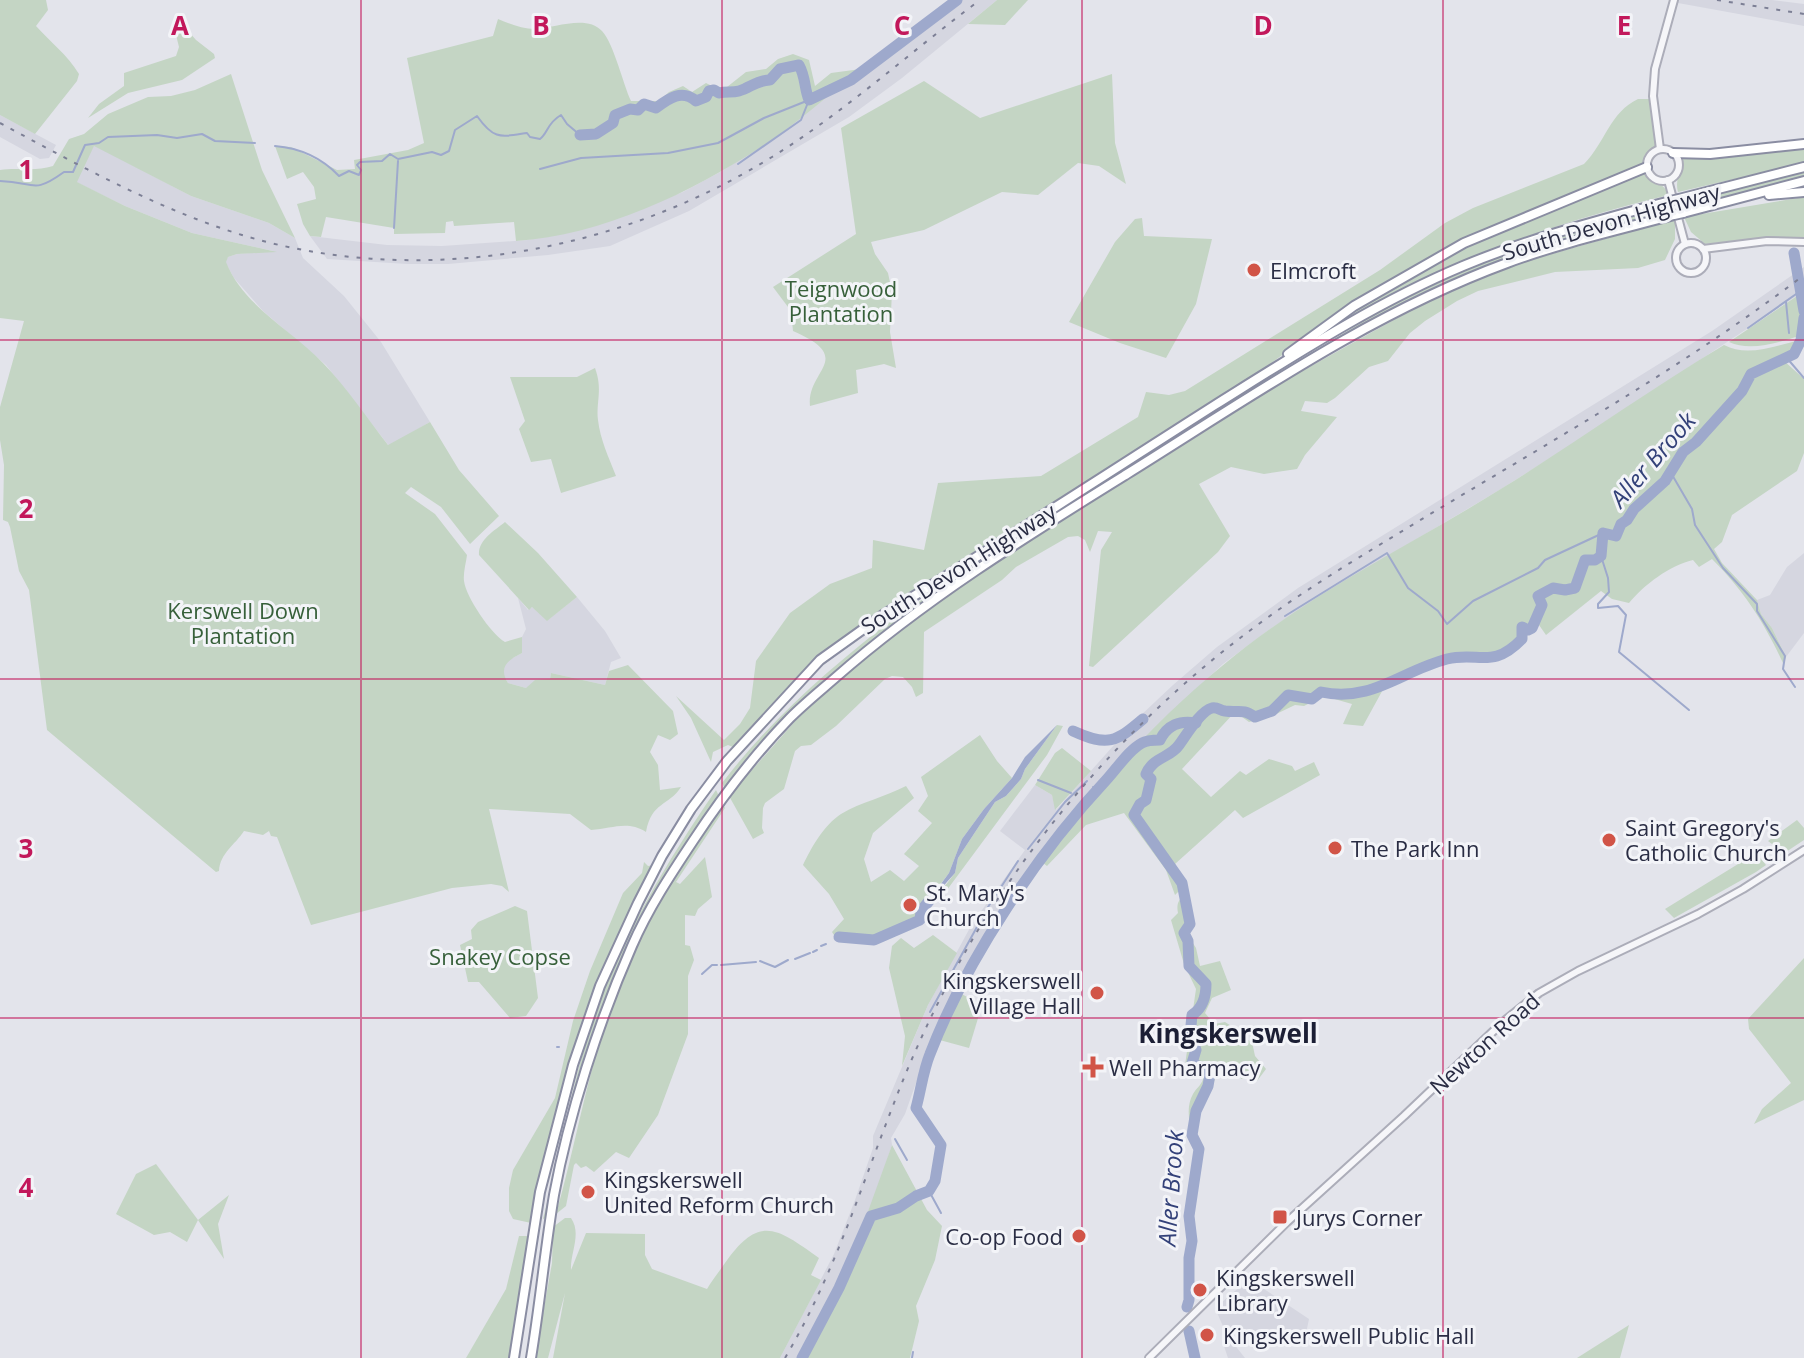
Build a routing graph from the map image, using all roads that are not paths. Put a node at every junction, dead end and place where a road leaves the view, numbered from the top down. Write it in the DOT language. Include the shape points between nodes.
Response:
graph roads {
  1 [pos="1674,0"];
  2 [pos="1804,144"];
  3 [pos="1660,149"];
  4 [pos="1673,153"];
  5 [pos="1647,167"];
  6 [pos="1804,167"];
  7 [pos="1668,180"];
  8 [pos="1804,181"];
  9 [pos="1804,192"];
  10 [pos="1755,195"];
  11 [pos="1804,242"];
  12 [pos="1685,244"];
  13 [pos="1703,249"];
  14 [pos="1244,388"];
  15 [pos="1804,850"];
  16 [pos="514,1358"];
  17 [pos="531,1358"];
  18 [pos="1149,1358"];
  1 -- 3 [label="street" via="1655,69"];
  2 -- 4 [label="highway"];
  3 -- 4 [label="street"];
  3 -- 5 [label="street" via="1650,155"];
  4 -- 7 [label="street" via="1679,167"];
  5 -- 7 [label="street" via="1655,179"];
  5 -- 14 [label="highway" via="1452,249 1354,306"];
  6 -- 14 [label="highway, South Devon Highway" via="1561,231 1463,266 1391,300"];
  7 -- 12 [label="street"];
  8 -- 10 [label="highway, South Devon Highway"];
  9 -- 10 [label="highway"];
  10 -- 17 [label="highway, South Devon Highway" via="1504,264 1355,334 927,604 792,716 711,813 633,944 593,1049 564,1151"];
  11 -- 13 [label="street"];
  12 -- 13 [label="street"];
  12 -- 13 [label="street" via="1676,253 1676,262 1688,274 1704,266"];
  14 -- 16 [label="highway, South Devon Highway" via="846,639 727,761 662,856 585,1026 540,1192"];
  15 -- 18 [label="street, Newton Road" via="1698,914 1539,993"];
}
